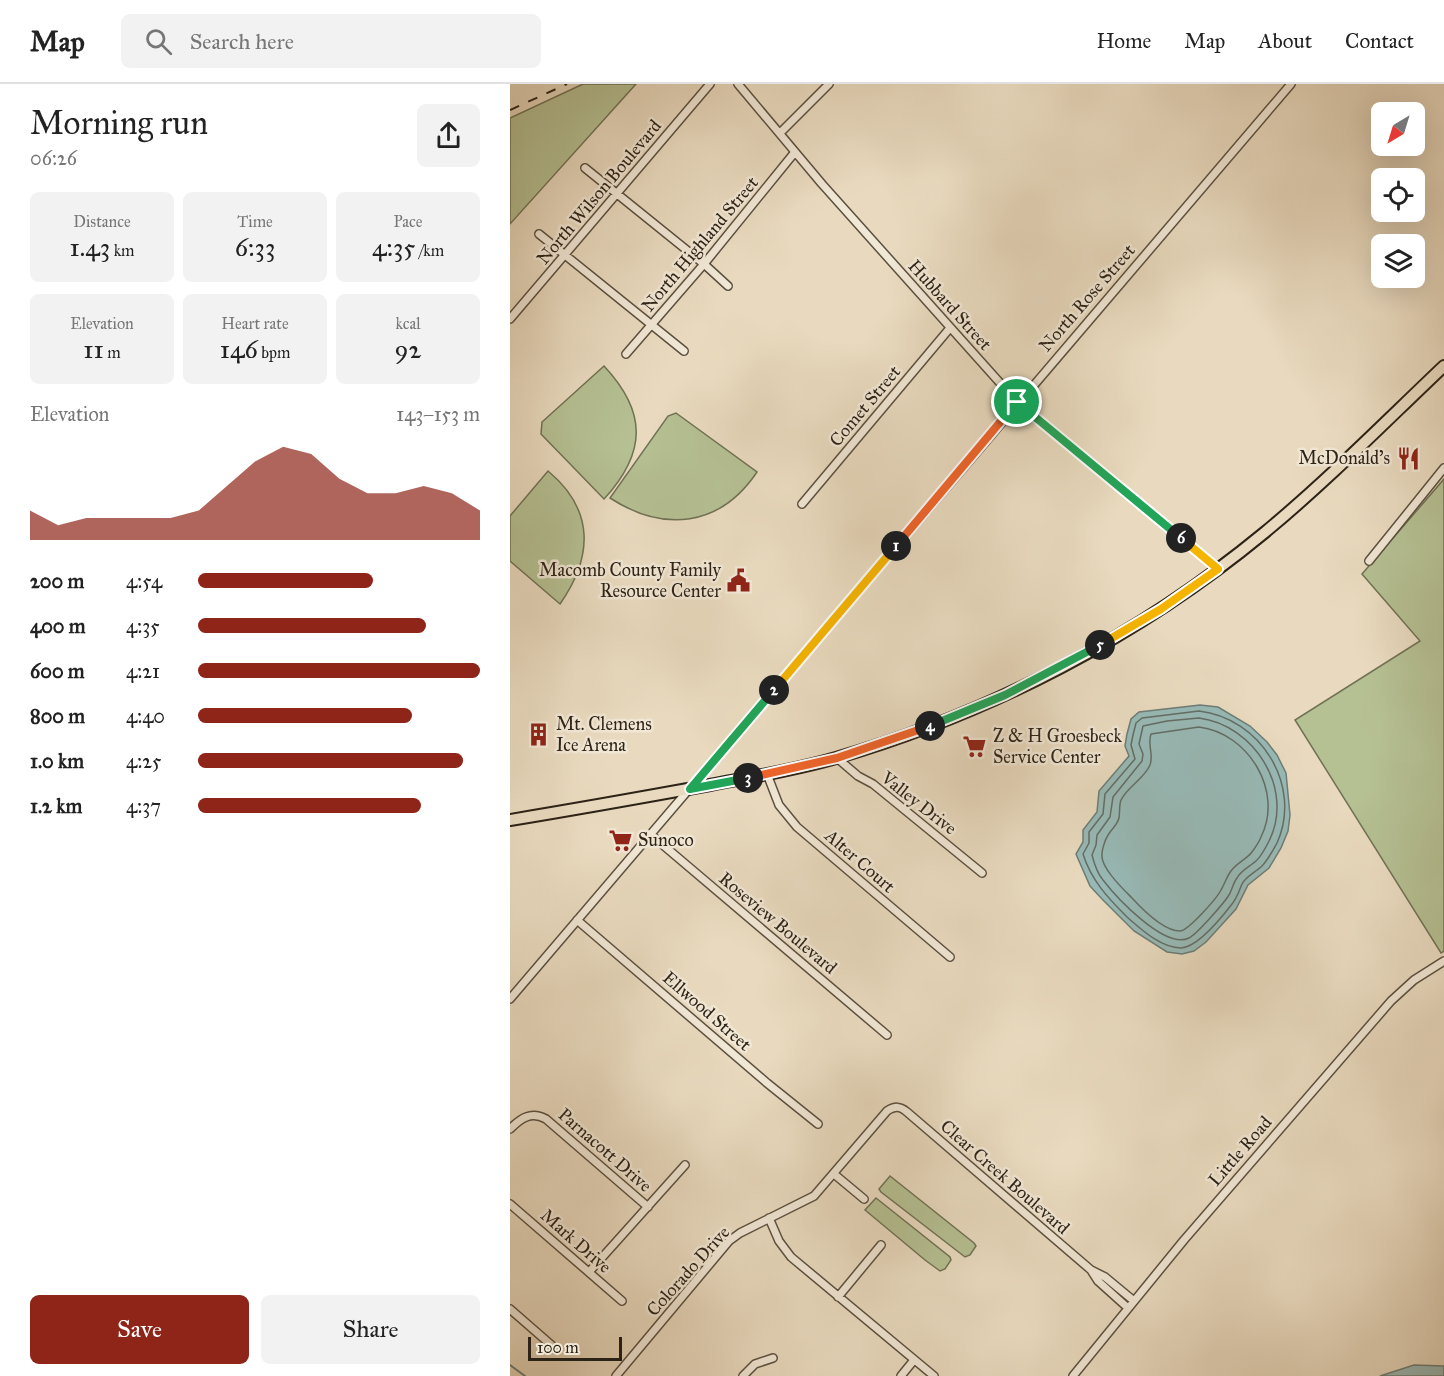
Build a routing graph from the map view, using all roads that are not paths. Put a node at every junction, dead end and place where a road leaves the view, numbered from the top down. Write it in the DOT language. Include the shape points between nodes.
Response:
graph roads {
  1 [pos="710,84"];
  2 [pos="738,84"];
  3 [pos="829,84"];
  4 [pos="1291,84"];
  5 [pos="780,133"];
  6 [pos="795,152"];
  7 [pos="585,168"];
  8 [pos="616,195"];
  9 [pos="539,234"];
  10 [pos="565,256"];
  11 [pos="704,264"];
  12 [pos="728,286"];
  13 [pos="510,319"];
  14 [pos="652,325"];
  15 [pos="950,328"];
  16 [pos="684,351"];
  17 [pos="626,354"];
  18 [pos="1444,366"];
  19 [pos="1017,402"];
  20 [pos="1444,468"];
  21 [pos="802,504"];
  22 [pos="1369,561"];
  23 [pos="1218,569"];
  24 [pos="837,758"];
  25 [pos="767,774"];
  26 [pos="690,789"];
  27 [pos="510,820"];
  28 [pos="650,834"];
  29 [pos="982,873"];
  30 [pos="577,920"];
  31 [pos="950,957"];
  32 [pos="1444,961"];
  33 [pos="510,999"];
  34 [pos="887,1035"];
  35 [pos="899,1107"];
  36 [pos="818,1124"];
  37 [pos="510,1129"];
  38 [pos="685,1166"];
  39 [pos="834,1174"];
  40 [pos="864,1199"];
  41 [pos="510,1204"];
  42 [pos="648,1208"];
  43 [pos="769,1218"];
  44 [pos="881,1245"];
  45 [pos="589,1272"];
  46 [pos="1113,1289"];
  47 [pos="838,1297"];
  48 [pos="622,1300"];
  49 [pos="1134,1301"];
  50 [pos="510,1308"];
  51 [pos="1128,1308"];
  52 [pos="557,1350"];
  53 [pos="773,1358"];
  54 [pos="914,1360"];
  55 [pos="618,1375"];
  56 [pos="743,1376"];
  57 [pos="901,1376"];
  58 [pos="934,1376"];
  59 [pos="1073,1376"];
  1 -- 8 [label="street, North Wilson Boulevard"];
  2 -- 5 [label="street, Hubbard Street"];
  3 -- 5 [label="street"];
  4 -- 19 [label="street, North Rose Street"];
  5 -- 6 [label="street, Hubbard Street"];
  6 -- 11 [label="street, North Highland Street"];
  6 -- 15 [label="street, Hubbard Street"];
  7 -- 8 [label="street"];
  8 -- 10 [label="street, North Wilson Boulevard"];
  8 -- 11 [label="street"];
  9 -- 10 [label="street"];
  10 -- 13 [label="street, North Wilson Boulevard"];
  10 -- 14 [label="street"];
  11 -- 12 [label="street"];
  11 -- 14 [label="street, North Highland Street"];
  14 -- 16 [label="street"];
  14 -- 17 [label="street, North Highland Street"];
  15 -- 19 [label="street, Hubbard Street"];
  15 -- 21 [label="street, Comet Street"];
  18 -- 23 [label="main road" via="1308,495"];
  19 -- 23 [label="street, Hubbard Street"];
  19 -- 26 [label="street, North Rose Street"];
  20 -- 22 [label="street"];
  23 -- 24 [label="main road" via="1116,637 1036,680 956,716"];
  24 -- 25 [label="main road"];
  24 -- 29 [label="street, Valley Drive"];
  25 -- 26 [label="main road"];
  25 -- 31 [label="street, Alter Court" via="779,805 797,827"];
  26 -- 27 [label="main road"];
  26 -- 28 [label="street, North Rose Street"];
  28 -- 30 [label="street, North Rose Street"];
  28 -- 34 [label="street, Roseview Boulevard"];
  30 -- 33 [label="street, North Rose Street"];
  30 -- 36 [label="street, Ellwood Street"];
  32 -- 49 [label="street, Little Road" via="1391,1001"];
  35 -- 39 [label="street, Colorado Drive" via="887,1111"];
  35 -- 46 [label="street, Clear Creek Boulevard" via="1091,1270 1101,1274"];
  37 -- 42 [label="street, Parnacott Drive" via="529,1115 546,1119"];
  38 -- 42 [label="street"];
  39 -- 40 [label="street"];
  39 -- 43 [label="street, Colorado Drive" via="814,1196"];
  41 -- 45 [label="street, Mark Drive"];
  42 -- 45 [label="street"];
  43 -- 47 [label="street" via="791,1257"];
  43 -- 55 [label="street, Colorado Drive" via="729,1241"];
  44 -- 47 [label="street"];
  45 -- 48 [label="street, Mark Drive"];
  46 -- 49 [label="street, Clear Creek Boulevard"];
  46 -- 51 [label="street, Clear Creek Boulevard"];
  47 -- 54 [label="street"];
  49 -- 51 [label="street, Little Road"];
  50 -- 52 [label="street"];
  51 -- 59 [label="street, Little Road"];
  53 -- 56 [label="street" via="754,1364"];
  54 -- 57 [label="street"];
  54 -- 58 [label="street"];
}
